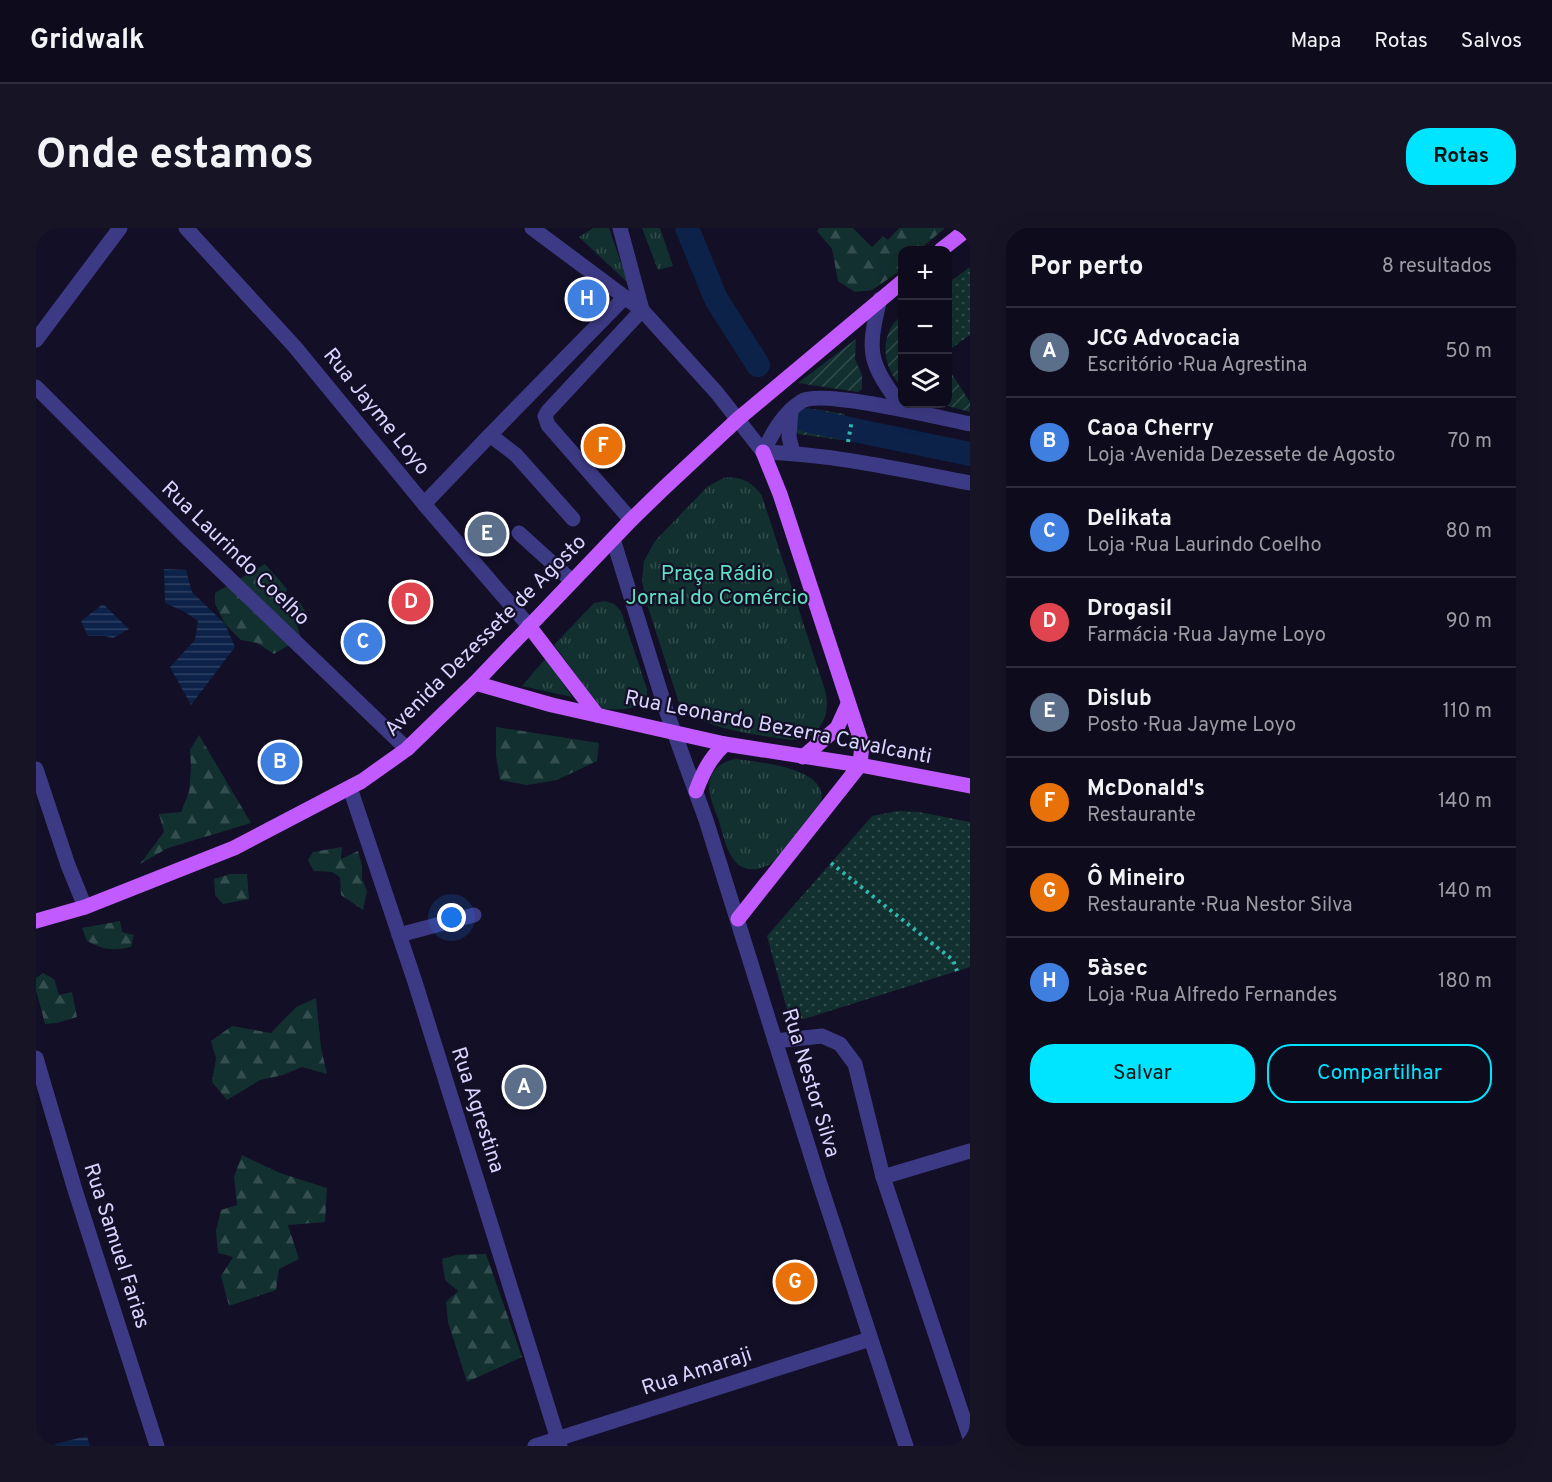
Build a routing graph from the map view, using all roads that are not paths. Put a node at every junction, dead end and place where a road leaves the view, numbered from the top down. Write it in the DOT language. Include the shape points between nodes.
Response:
graph roads {
  1 [pos="120,228"];
  2 [pos="186,228"];
  3 [pos="532,228"];
  4 [pos="620,228"];
  5 [pos="969,228"];
  6 [pos="946,246"];
  7 [pos="898,285"];
  8 [pos="624,298"];
  9 [pos="880,299"];
  10 [pos="642,310"];
  11 [pos="36,340"];
  12 [pos="36,387"];
  13 [pos="903,409"];
  14 [pos="791,410"];
  15 [pos="738,419"];
  16 [pos="970,424"];
  17 [pos="490,435"];
  18 [pos="763,452"];
  19 [pos="793,453"];
  20 [pos="970,483"];
  21 [pos="424,504"];
  22 [pos="573,519"];
  23 [pos="631,520"];
  24 [pos="519,533"];
  25 [pos="613,539"];
  26 [pos="572,581"];
  27 [pos="529,626"];
  28 [pos="475,683"];
  29 [pos="848,704"];
  30 [pos="597,715"];
  31 [pos="675,732"];
  32 [pos="724,744"];
  33 [pos="407,749"];
  34 [pos="803,757"];
  35 [pos="860,765"];
  36 [pos="36,769"];
  37 [pos="970,786"];
  38 [pos="350,788"];
  39 [pos="696,791"];
  40 [pos="85,907"];
  41 [pos="474,915"];
  42 [pos="738,919"];
  43 [pos="36,921"];
  44 [pos="399,935"];
  45 [pos="775,1041"];
  46 [pos="36,1058"];
  47 [pos="970,1151"];
  48 [pos="884,1177"];
  49 [pos="870,1339"];
  50 [pos="970,1438"];
  51 [pos="558,1442"];
  52 [pos="157,1446"];
  53 [pos="536,1446"];
  54 [pos="906,1446"];
  1 -- 11 [label="street"];
  2 -- 21 [label="street, Rua Jayme Loyo" via="295,347"];
  3 -- 8 [label="street"];
  4 -- 10 [label="street"];
  5 -- 6 [label="main road"];
  7 -- 9 [label="main road, Avenida Dezessete de Agosto"];
  8 -- 10 [label="street"];
  8 -- 17 [label="street"];
  9 -- 13 [label="street" via="872,332 872,354 880,378"];
  9 -- 15 [label="main road, Avenida Dezessete de Agosto"];
  10 -- 15 [label="street"];
  10 -- 23 [label="street" via="545,416 548,425"];
  12 -- 33 [label="street, Rua Laurindo Coelho"];
  13 -- 14 [label="street" via="822,398 804,400"];
  13 -- 16 [label="street"];
  14 -- 18 [label="street" via="774,429"];
  14 -- 19 [label="street" via="789,437"];
  15 -- 18 [label="street"];
  15 -- 23 [label="main road, Avenida Dezessete de Agosto"];
  17 -- 21 [label="street"];
  17 -- 22 [label="street" via="516,455"];
  18 -- 19 [label="street"];
  18 -- 29 [label="main road"];
  19 -- 20 [label="street"];
  21 -- 27 [label="street, Rua Jayme Loyo"];
  23 -- 25 [label="main road, Avenida Dezessete de Agosto"];
  24 -- 26 [label="street"];
  25 -- 26 [label="main road, Avenida Dezessete de Agosto"];
  25 -- 31 [label="street, Rua Nestor Silva"];
  26 -- 27 [label="main road, Avenida Dezessete de Agosto"];
  27 -- 28 [label="main road, Avenida Dezessete de Agosto"];
  27 -- 30 [label="main road"];
  28 -- 30 [label="main road, Rua Leonardo Bezerra Cavalcanti"];
  28 -- 33 [label="main road, Avenida Dezessete de Agosto"];
  29 -- 34 [label="main road" via="837,728"];
  29 -- 35 [label="main road" via="862,744"];
  30 -- 31 [label="main road, Rua Leonardo Bezerra Cavalcanti"];
  31 -- 32 [label="main road, Rua Leonardo Bezerra Cavalcanti"];
  31 -- 39 [label="street, Rua Nestor Silva"];
  32 -- 34 [label="main road, Rua Leonardo Bezerra Cavalcanti"];
  32 -- 39 [label="main road" via="704,769"];
  33 -- 38 [label="main road, Avenida Dezessete de Agosto"];
  34 -- 35 [label="main road, Rua Leonardo Bezerra Cavalcanti"];
  35 -- 37 [label="main road, Rua Leonardo Bezerra Cavalcanti"];
  35 -- 42 [label="main road"];
  36 -- 40 [label="street"];
  38 -- 40 [label="main road, Avenida Dezessete de Agosto" via="234,848"];
  38 -- 44 [label="street, Rua Agrestina"];
  39 -- 42 [label="street, Rua Nestor Silva"];
  40 -- 43 [label="main road, Avenida Dezessete de Agosto"];
  41 -- 44 [label="street"];
  42 -- 45 [label="street, Rua Nestor Silva"];
  44 -- 51 [label="street, Rua Agrestina"];
  45 -- 48 [label="street" via="822,1036 840,1044 855,1064"];
  45 -- 49 [label="street, Rua Nestor Silva"];
  46 -- 52 [label="street, Rua Samuel Farias"];
  47 -- 48 [label="street"];
  48 -- 50 [label="street"];
  49 -- 51 [label="street, Rua Amaraji"];
  49 -- 54 [label="street, Rua Nestor Silva"];
  51 -- 53 [label="street, Rua Amaraji"];
}
